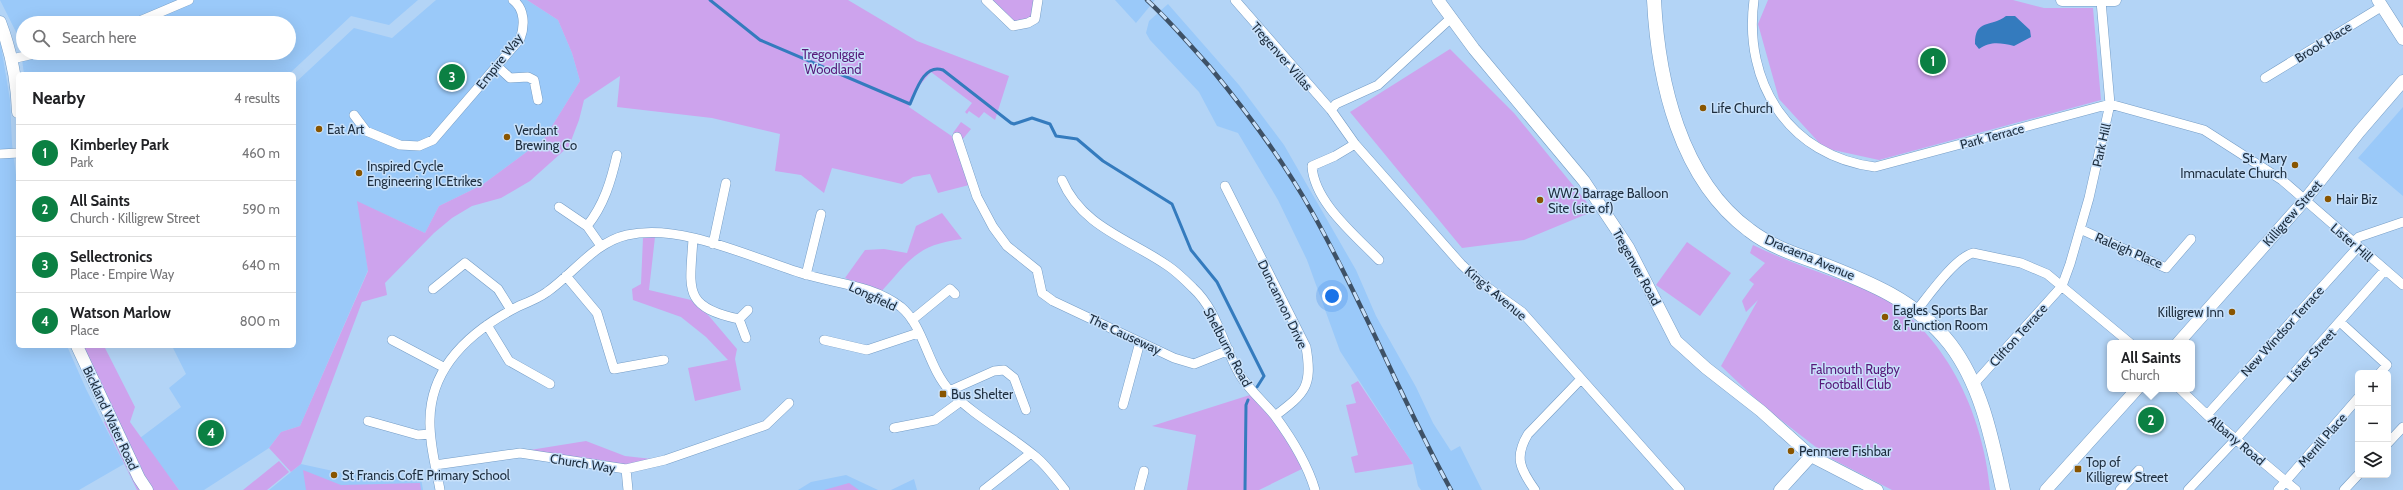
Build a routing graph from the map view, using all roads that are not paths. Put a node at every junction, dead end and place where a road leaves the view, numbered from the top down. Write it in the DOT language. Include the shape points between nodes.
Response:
graph roads {
  1 [pos="189,0"];
  2 [pos="512,0"];
  3 [pos="986,0"];
  4 [pos="1038,0"];
  5 [pos="1235,0"];
  6 [pos="1438,0"];
  7 [pos="1654,0"];
  8 [pos="1754,0"];
  9 [pos="2062,0"];
  10 [pos="2116,0"];
  11 [pos="2101,1"];
  12 [pos="2379,3"];
  13 [pos="151,16"];
  14 [pos="1451,18"];
  15 [pos="0,22"];
  16 [pos="2403,39"];
  17 [pos="16,58"];
  18 [pos="12,59"];
  19 [pos="497,66"];
  20 [pos="2265,78"];
  21 [pos="2403,81"];
  22 [pos="16,84"];
  23 [pos="538,100"];
  24 [pos="2110,104"];
  25 [pos="1331,110"];
  26 [pos="354,116"];
  27 [pos="957,137"];
  28 [pos="1355,144"];
  29 [pos="16,153"];
  30 [pos="0,154"];
  31 [pos="617,155"];
  32 [pos="1062,180"];
  33 [pos="726,183"];
  34 [pos="1225,186"];
  35 [pos="2304,200"];
  36 [pos="559,207"];
  37 [pos="821,214"];
  38 [pos="2403,222"];
  39 [pos="587,226"];
  40 [pos="2080,229"];
  41 [pos="693,239"];
  42 [pos="2191,239"];
  43 [pos="713,244"];
  44 [pos="2355,245"];
  45 [pos="601,246"];
  46 [pos="1379,260"];
  47 [pos="2385,270"];
  48 [pos="806,275"];
  49 [pos="566,276"];
  50 [pos="2402,283"];
  51 [pos="2062,286"];
  52 [pos="433,289"];
  53 [pos="955,294"];
  54 [pos="511,310"];
  55 [pos="748,310"];
  56 [pos="1917,310"];
  57 [pos="739,319"];
  58 [pos="912,320"];
  59 [pos="2340,322"];
  60 [pos="486,325"];
  61 [pos="918,333"];
  62 [pos="746,338"];
  63 [pos="392,340"];
  64 [pos="824,340"];
  65 [pos="2126,340"];
  66 [pos="2181,340"];
  67 [pos="1140,342"];
  68 [pos="78,348"];
  69 [pos="1229,350"];
  70 [pos="664,360"];
  71 [pos="444,368"];
  72 [pos="2383,370"];
  73 [pos="1581,379"];
  74 [pos="550,384"];
  75 [pos="1973,385"];
  76 [pos="949,391"];
  77 [pos="2134,392"];
  78 [pos="2183,392"];
  79 [pos="961,401"];
  80 [pos="2355,401"];
  81 [pos="789,403"];
  82 [pos="1123,405"];
  83 [pos="1026,410"];
  84 [pos="2207,415"];
  85 [pos="1275,416"];
  86 [pos="368,421"];
  87 [pos="2403,427"];
  88 [pos="894,428"];
  89 [pos="430,434"];
  90 [pos="2236,440"];
  91 [pos="2389,442"];
  92 [pos="1032,453"];
  93 [pos="1811,456"];
  94 [pos="435,465"];
  95 [pos="626,469"];
  96 [pos="2139,470"];
  97 [pos="1144,471"];
  98 [pos="2355,477"];
  99 [pos="2286,481"];
  100 [pos="147,490"];
  101 [pos="440,490"];
  102 [pos="628,490"];
  103 [pos="984,490"];
  104 [pos="1065,490"];
  105 [pos="1139,490"];
  106 [pos="1315,490"];
  107 [pos="1535,490"];
  108 [pos="1680,490"];
  109 [pos="1780,490"];
  110 [pos="1877,490"];
  111 [pos="2003,490"];
  112 [pos="2046,490"];
  113 [pos="2120,490"];
  114 [pos="2188,490"];
  115 [pos="2278,490"];
  116 [pos="2296,490"];
  117 [pos="2344,490"];
  1 -- 13 [label="street"];
  2 -- 19 [label="street, Empire Way" via="523,16 523,29 520,39"];
  3 -- 4 [label="street" via="1013,26 1035,19"];
  5 -- 25 [label="street, Tregenver Villas"];
  6 -- 14 [label="street, Tregenver Road"];
  7 -- 56 [label="main road, Dracaena Avenue" via="1659,59 1670,107 1696,166 1720,204 1750,231 1776,246 1879,287"];
  8 -- 24 [label="street, Park Terrace" via="1751,22 1757,66 1763,85 1782,117 1820,150 1853,164 1875,167"];
  9 -- 11 [label="street"];
  10 -- 11 [label="street"];
  11 -- 24 [label="street, Park Hill"];
  12 -- 16 [label="street"];
  12 -- 20 [label="street, Brook Place"];
  14 -- 25 [label="street" via="1378,85 1336,104"];
  14 -- 93 [label="street, Tregenver Road" via="1474,50 1584,181 1628,247 1676,341"];
  15 -- 18 [label="street"];
  17 -- 18 [label="street"];
  18 -- 22 [label="street"];
  19 -- 23 [label="street" via="510,78 528,77 534,80"];
  19 -- 26 [label="street, Empire Way" via="433,140 419,146 400,145 366,131"];
  21 -- 35 [label="street, Killigrew Street"];
  24 -- 35 [label="street, Lister Hill" via="2204,130 2282,180"];
  24 -- 40 [label="street, Park Hill"];
  25 -- 28 [label="street, King's Avenue"];
  27 -- 67 [label="street, The Causeway" via="977,197 993,227 1008,246 1039,274 1042,293"];
  28 -- 46 [label="street" via="1336,156 1312,166 1312,179 1334,214"];
  28 -- 73 [label="street, King's Avenue" via="1461,264 1480,282 1522,312"];
  29 -- 30 [label="street"];
  31 -- 39 [label="street" via="610,183 598,212"];
  32 -- 69 [label="street, Shelburne Road" via="1083,214 1169,266 1194,289 1212,313"];
  33 -- 43 [label="street"];
  34 -- 85 [label="street, Duncannon Drive" via="1306,347 1309,365 1306,385 1300,397"];
  35 -- 44 [label="street, Lister Hill"];
  35 -- 66 [label="street, Killigrew Street"];
  36 -- 39 [label="street"];
  37 -- 48 [label="street"];
  38 -- 44 [label="street" via="2359,237"];
  39 -- 45 [label="street"];
  40 -- 42 [label="street, Raleigh Place" via="2166,268"];
  40 -- 51 [label="street, Park Hill"];
  41 -- 43 [label="street, Longfield"];
  41 -- 45 [label="street, Longfield" via="654,232 625,235"];
  41 -- 57 [label="street" via="690,285 698,303 716,314"];
  43 -- 48 [label="street, Longfield"];
  44 -- 47 [label="street, Lister Hill"];
  44 -- 84 [label="street, New Windsor Terrace"];
  45 -- 49 [label="street, Longfield"];
  47 -- 50 [label="street, Lister Hill"];
  47 -- 59 [label="street, Lister Street"];
  48 -- 58 [label="street, Longfield" via="865,289 901,307"];
  49 -- 54 [label="street, Longfield" via="547,292"];
  49 -- 70 [label="street" via="597,313 614,369"];
  51 -- 56 [label="street" via="2047,274 2021,263 1966,255"];
  51 -- 65 [label="street"];
  51 -- 75 [label="street, Clifton Terrace"];
  52 -- 54 [label="street" via="465,263 498,289"];
  53 -- 58 [label="street" via="950,289"];
  54 -- 60 [label="street, Longfield"];
  55 -- 57 [label="street"];
  56 -- 75 [label="main road, Dracaena Avenue" via="1950,344"];
  57 -- 62 [label="street"];
  58 -- 61 [label="street, Longfield"];
  59 -- 72 [label="street" via="2387,365"];
  59 -- 90 [label="street, Lister Street"];
  60 -- 71 [label="street, Longfield" via="459,347"];
  60 -- 74 [label="street" via="509,361"];
  61 -- 64 [label="street" via="867,350"];
  61 -- 76 [label="street, Longfield" via="937,373"];
  63 -- 71 [label="street"];
  67 -- 69 [label="street, The Causeway" via="1194,364"];
  67 -- 82 [label="street"];
  68 -- 100 [label="street, Bickland Water Road"];
  69 -- 85 [label="street, Shelburne Road" via="1239,374 1253,394"];
  71 -- 89 [label="street, Longfield" via="432,404"];
  73 -- 107 [label="street" via="1528,434 1522,444 1519,459 1521,470"];
  73 -- 108 [label="street, King's Avenue"];
  75 -- 111 [label="main road, Dracaena Avenue" via="1986,419"];
  76 -- 79 [label="street, Longfield"];
  76 -- 83 [label="street" via="994,371 1004,370 1014,378"];
  77 -- 112 [label="street"];
  78 -- 84 [label="street, Albany Road"];
  79 -- 88 [label="street" via="935,420"];
  79 -- 92 [label="street, Longfield"];
  80 -- 99 [label="street, Merrill Place"];
  81 -- 95 [label="street, Church Way" via="766,425 666,460"];
  84 -- 90 [label="street, Albany Road"];
  85 -- 106 [label="street, Shelburne Road" via="1308,466"];
  86 -- 89 [label="street" via="418,435"];
  87 -- 91 [label="street"];
  89 -- 94 [label="street, Longfield"];
  90 -- 99 [label="street, Albany Road"];
  90 -- 114 [label="street, Lister Street"];
  92 -- 103 [label="street"];
  92 -- 104 [label="street, Longfield"];
  93 -- 109 [label="street"];
  93 -- 110 [label="street, Tregenver Road"];
  94 -- 95 [label="street, Church Way" via="520,453"];
  94 -- 101 [label="street, Longfield"];
  95 -- 102 [label="street"];
  96 -- 113 [label="street"];
  97 -- 105 [label="street"];
  98 -- 117 [label="street"];
  99 -- 115 [label="street, Merrill Place"];
  99 -- 116 [label="street, Albany Road"];
}
